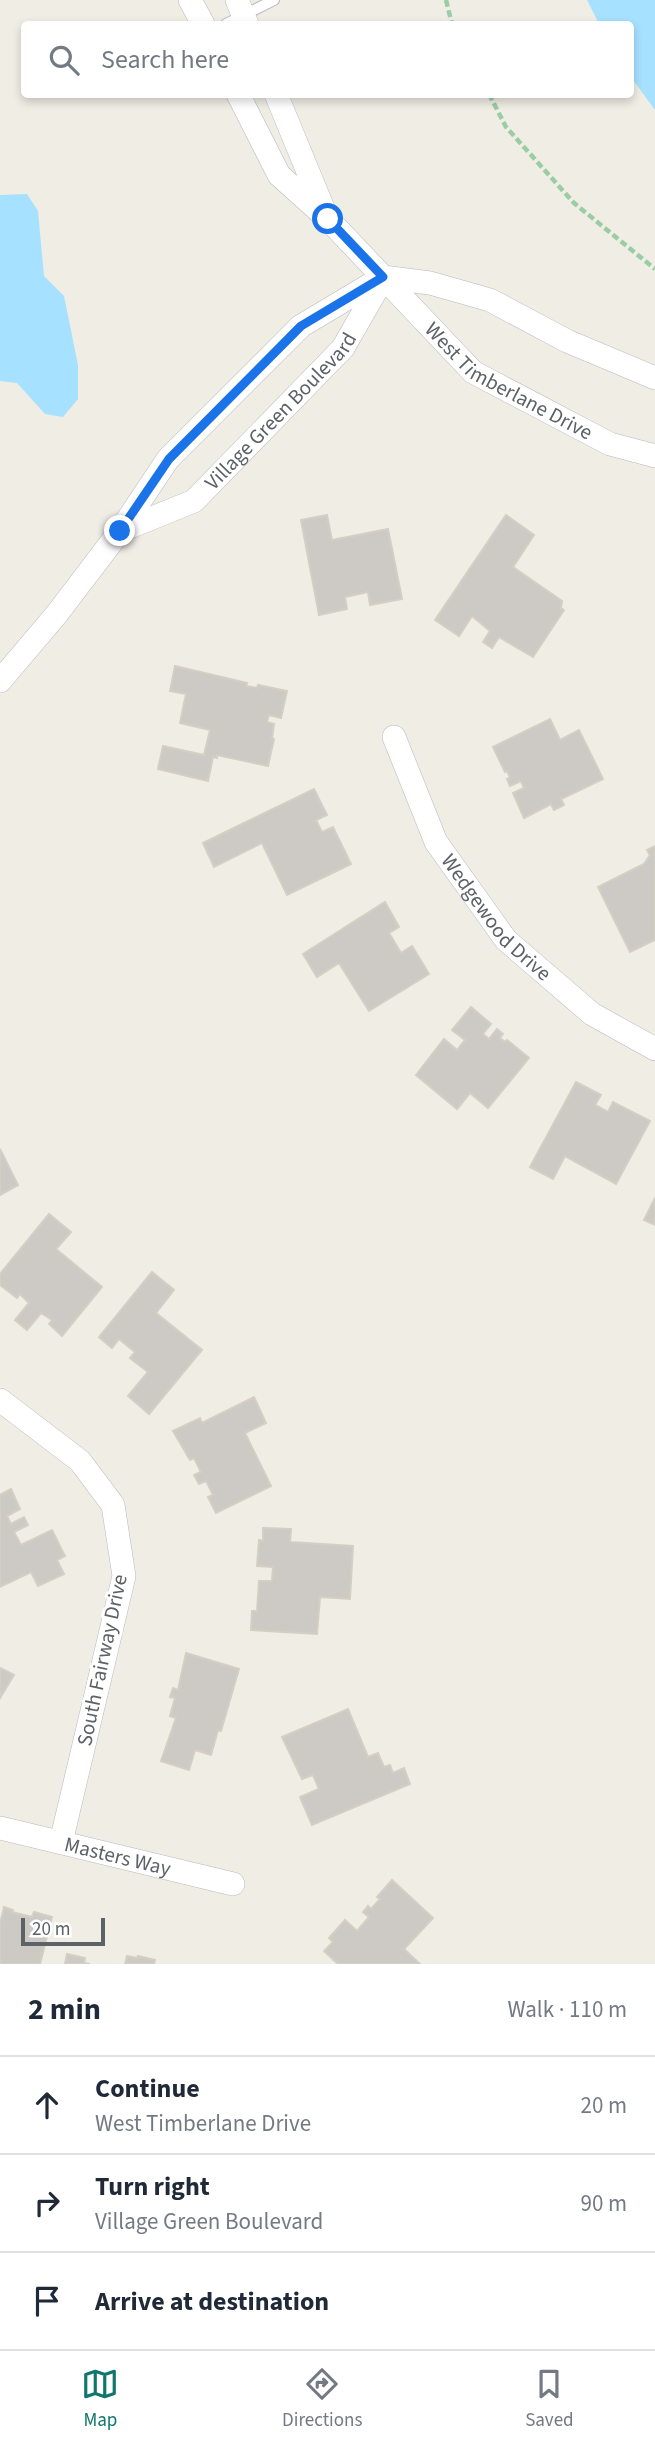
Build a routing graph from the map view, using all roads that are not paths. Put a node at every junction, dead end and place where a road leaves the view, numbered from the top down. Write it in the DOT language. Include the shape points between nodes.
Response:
graph roads {
  1 [pos="190,0"];
  2 [pos="275,0"];
  3 [pos="238,16"];
  4 [pos="201,21"];
  5 [pos="240,98"];
  6 [pos="278,98"];
  7 [pos="328,219"];
  8 [pos="383,277"];
  9 [pos="655,378"];
  10 [pos="655,456"];
  11 [pos="120,531"];
  12 [pos="0,681"];
  13 [pos="394,737"];
  14 [pos="655,1048"];
  15 [pos="0,1400"];
  16 [pos="0,1828"];
  17 [pos="61,1842"];
  18 [pos="233,1885"];
  1 -- 4 [label="street"];
  2 -- 3 [label="lane"];
  5 -- 7 [label="street, West Timberlane Drive" via="279,175"];
  6 -- 7 [label="street, West Timberlane Drive"];
  7 -- 8 [label="street, West Timberlane Drive"];
  8 -- 9 [label="street, West Timberlane Drive" via="430,283 490,300 567,341"];
  8 -- 10 [label="street, West Timberlane Drive" via="473,372 610,444"];
  8 -- 11 [label="street, Village Green Boulevard" via="301,326 169,459"];
  8 -- 11 [label="street, Village Green Boulevard" via="343,348 194,501"];
  11 -- 12 [label="street, Village Green Boulevard"];
  13 -- 14 [label="street, Wedgewood Drive" via="436,842 506,940 592,1014"];
  15 -- 17 [label="street, South Fairway Drive" via="80,1461 113,1505 124,1576"];
  16 -- 17 [label="street, Masters Way"];
  17 -- 18 [label="street, Masters Way"];
}
